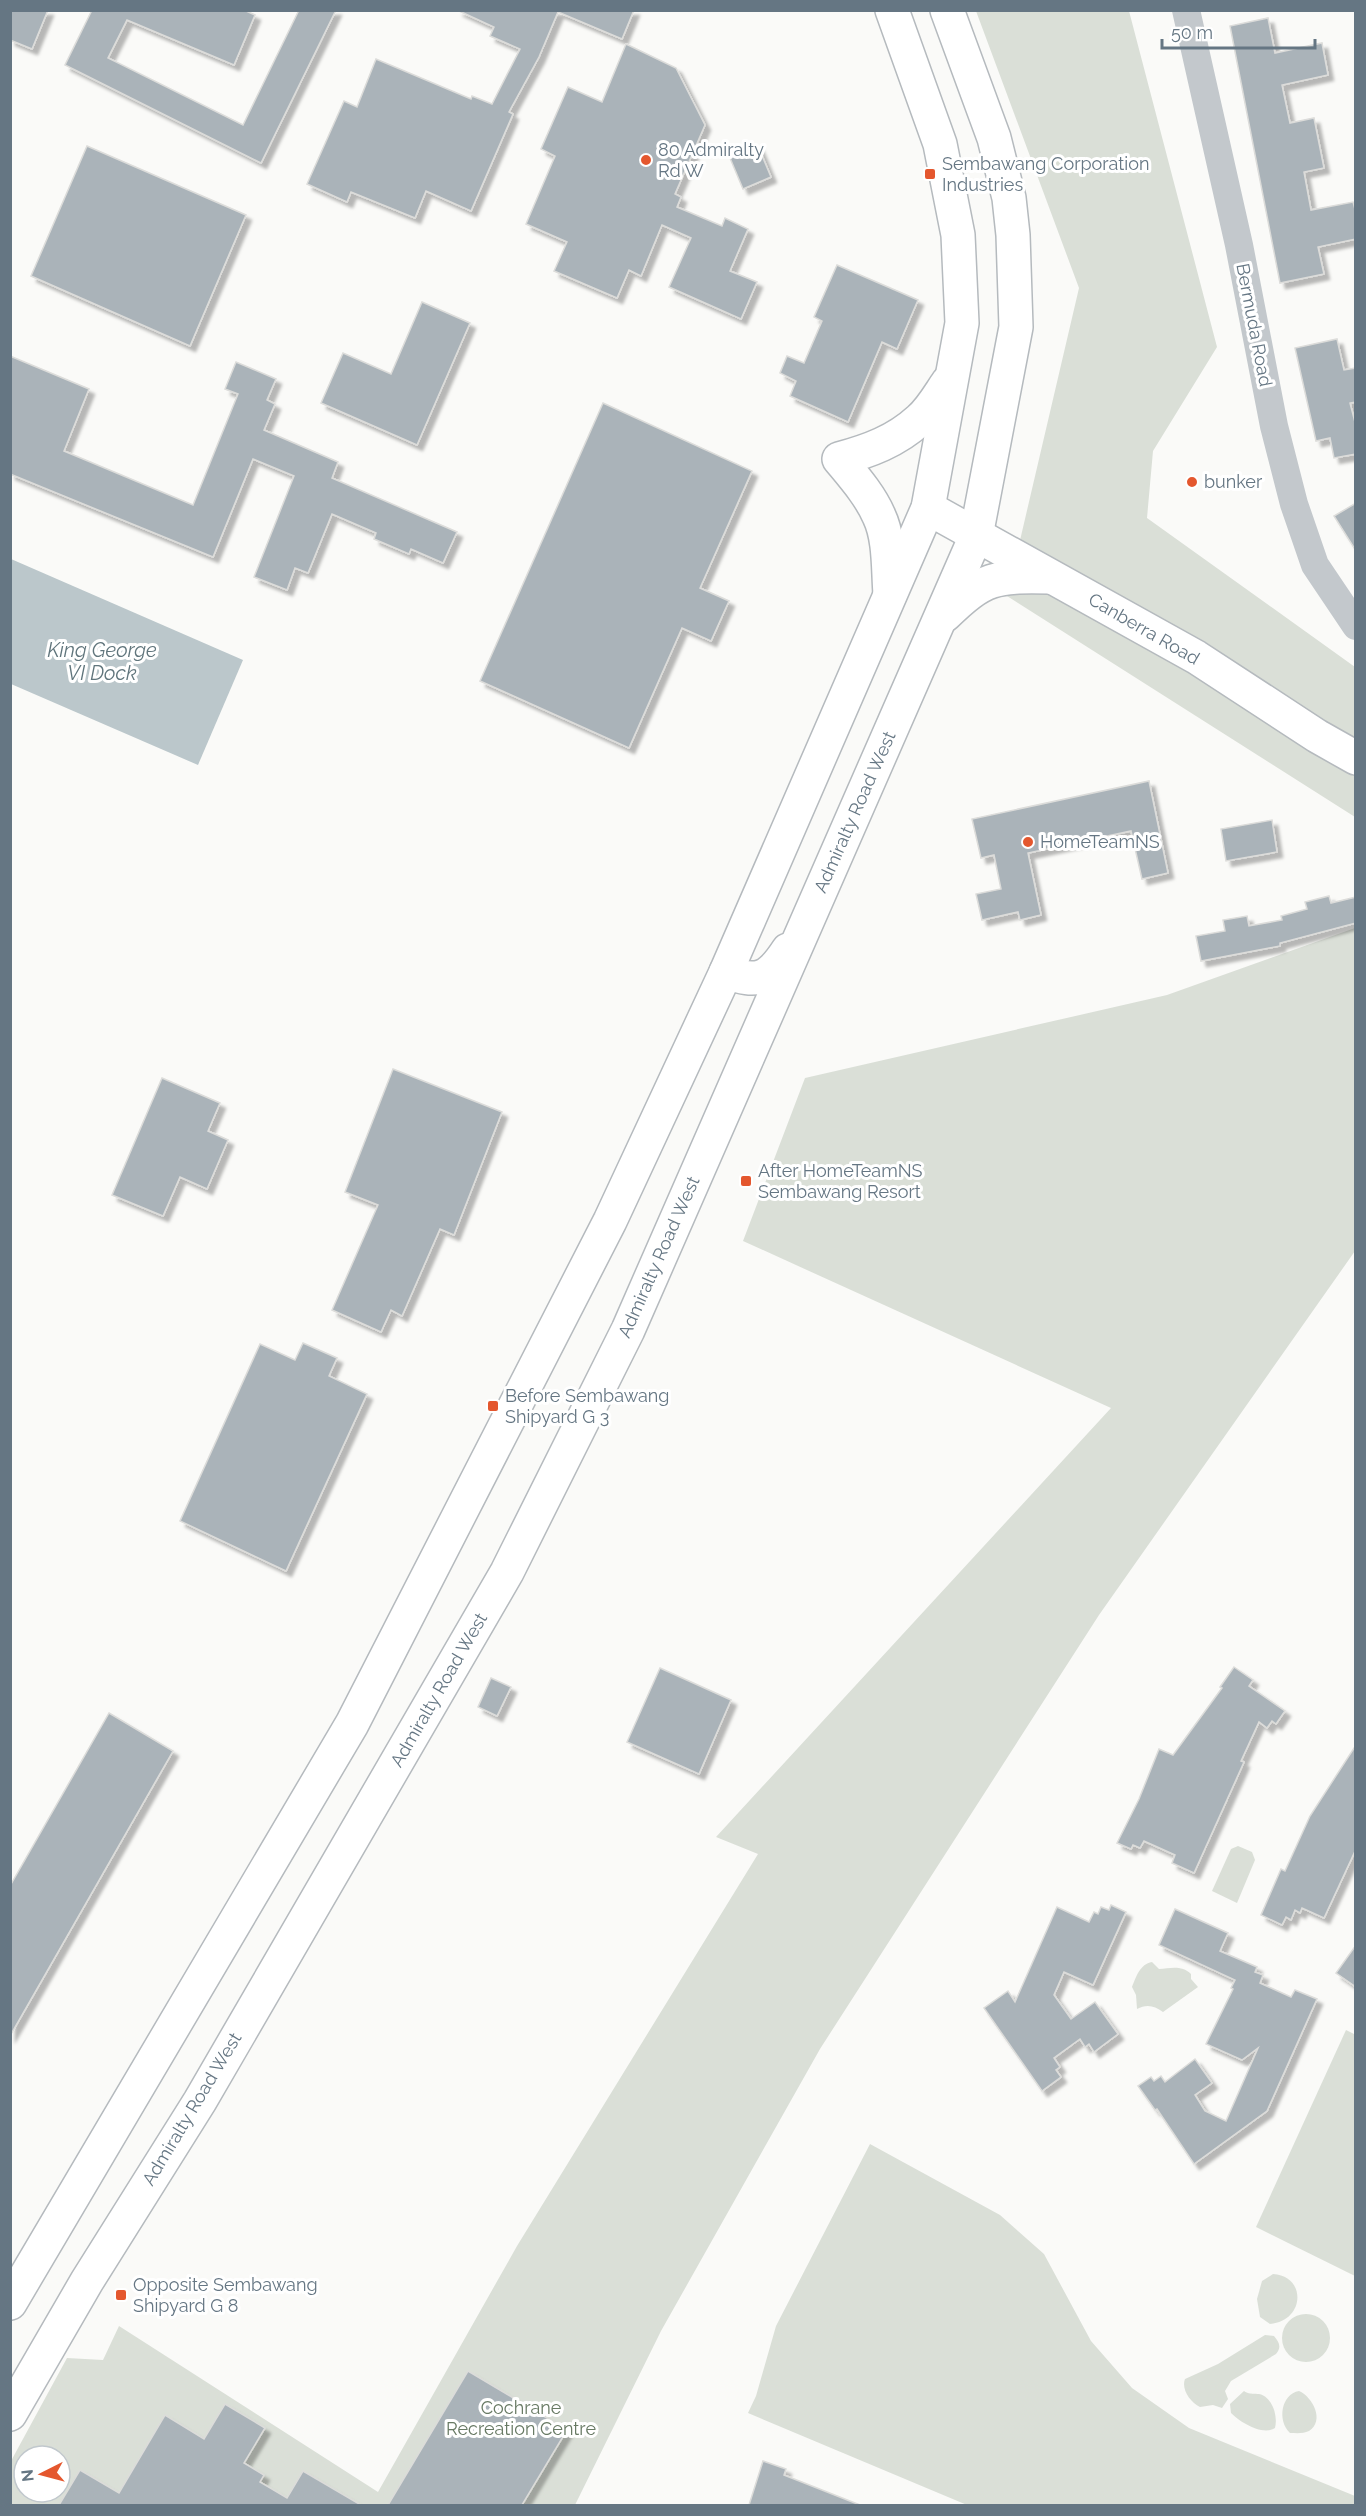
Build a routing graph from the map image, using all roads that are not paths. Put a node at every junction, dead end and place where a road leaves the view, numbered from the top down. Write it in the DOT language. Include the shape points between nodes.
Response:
graph roads {
  1 [pos="892,10"];
  2 [pos="947,10"];
  3 [pos="1186,10"];
  4 [pos="952,377"];
  5 [pos="928,508"];
  6 [pos="976,536"];
  7 [pos="1053,577"];
  8 [pos="890,599"];
  9 [pos="940,621"];
  10 [pos="1356,626"];
  11 [pos="1356,758"];
  12 [pos="807,923"];
  13 [pos="726,972"];
  14 [pos="10,2303"];
  15 [pos="10,2414"];
  1 -- 4 [label="main road" via="940,144 958,235 962,323"];
  2 -- 6 [label="main road, Admiralty Road West" via="994,138 1009,198 1013,235 1016,327"];
  3 -- 10 [label="street, Bermuda Road" via="1294,504 1315,565"];
  4 -- 5 [label="main road"];
  4 -- 8 [label="main road" via="920,420 871,451 839,459 880,517"];
  5 -- 6 [label="main road, Canberra Road"];
  5 -- 8 [label="main road"];
  6 -- 7 [label="main road, Canberra Road"];
  6 -- 9 [label="main road, Admiralty Road West"];
  7 -- 9 [label="main road" via="1008,576 983,584"];
  7 -- 11 [label="main road, Canberra Road" via="1196,657"];
  8 -- 13 [label="main road"];
  9 -- 12 [label="main road, Admiralty Road West"];
  12 -- 13 [label="main road" via="780,963 763,977 746,980"];
  12 -- 15 [label="main road, Admiralty Road West" via="628,1330 507,1572 200,2101 87,2281"];
  13 -- 14 [label="main road" via="610,1221 352,1724"];
}
